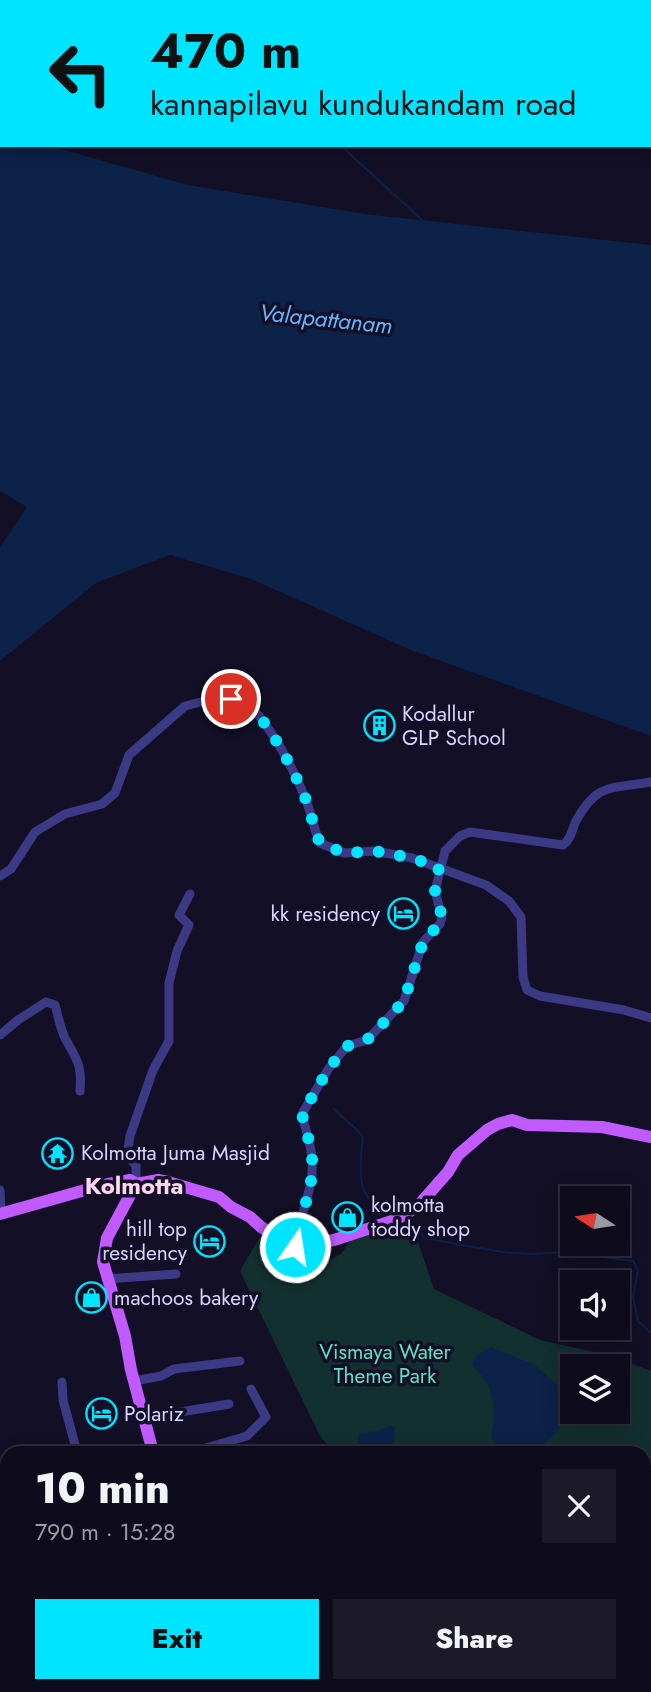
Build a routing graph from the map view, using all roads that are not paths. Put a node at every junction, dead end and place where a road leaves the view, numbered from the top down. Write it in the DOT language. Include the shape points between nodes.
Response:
graph roads {
  1 [pos="651,782"];
  2 [pos="439,867"];
  3 [pos="0,876"];
  4 [pos="190,894"];
  5 [pos="651,1018"];
  6 [pos="0,1035"];
  7 [pos="80,1091"];
  8 [pos="651,1137"];
  9 [pos="136,1184"];
  10 [pos="0,1190"];
  11 [pos="0,1214"];
  12 [pos="295,1247"];
  13 [pos="176,1275"];
  14 [pos="106,1279"];
  15 [pos="240,1361"];
  16 [pos="134,1381"];
  17 [pos="62,1382"];
  18 [pos="251,1389"];
  19 [pos="229,1404"];
  20 [pos="145,1418"];
  21 [pos="76,1446"];
  22 [pos="152,1446"];
  23 [pos="213,1446"];
  1 -- 2 [label="street" via="602,790 592,797 563,845 470,832 452,842"];
  2 -- 3 [label="street" via="375,851 344,853 320,843 306,797 264,720 246,701 216,698 185,706 129,755 116,793 102,804 65,814 35,832 11,869"];
  2 -- 5 [label="street" via="486,885 521,916 527,990"];
  2 -- 12 [label="street" via="435,891 442,917 423,942 404,1001 367,1040 347,1046 302,1114 313,1160"];
  4 -- 9 [label="street" via="179,915 189,925 169,983 169,1041 153,1070 130,1136 128,1149 136,1165"];
  6 -- 7 [label="street" via="46,1002 55,1005 64,1036 77,1055"];
  8 -- 12 [label="main road" via="602,1127 527,1125 512,1120 498,1124 458,1155 418,1206 395,1220"];
  9 -- 11 [label="main road" via="130,1180 111,1183"];
  9 -- 12 [label="main road" via="158,1180 219,1197"];
  9 -- 14 [label="main road" via="107,1238"];
  10 -- 11 [label="street"];
  13 -- 14 [label="street"];
  14 -- 16 [label="main road"];
  15 -- 16 [label="street" via="174,1369"];
  16 -- 20 [label="main road"];
  17 -- 21 [label="street"];
  18 -- 23 [label="street" via="266,1417 247,1436"];
  19 -- 20 [label="street"];
  20 -- 22 [label="main road"];
}
